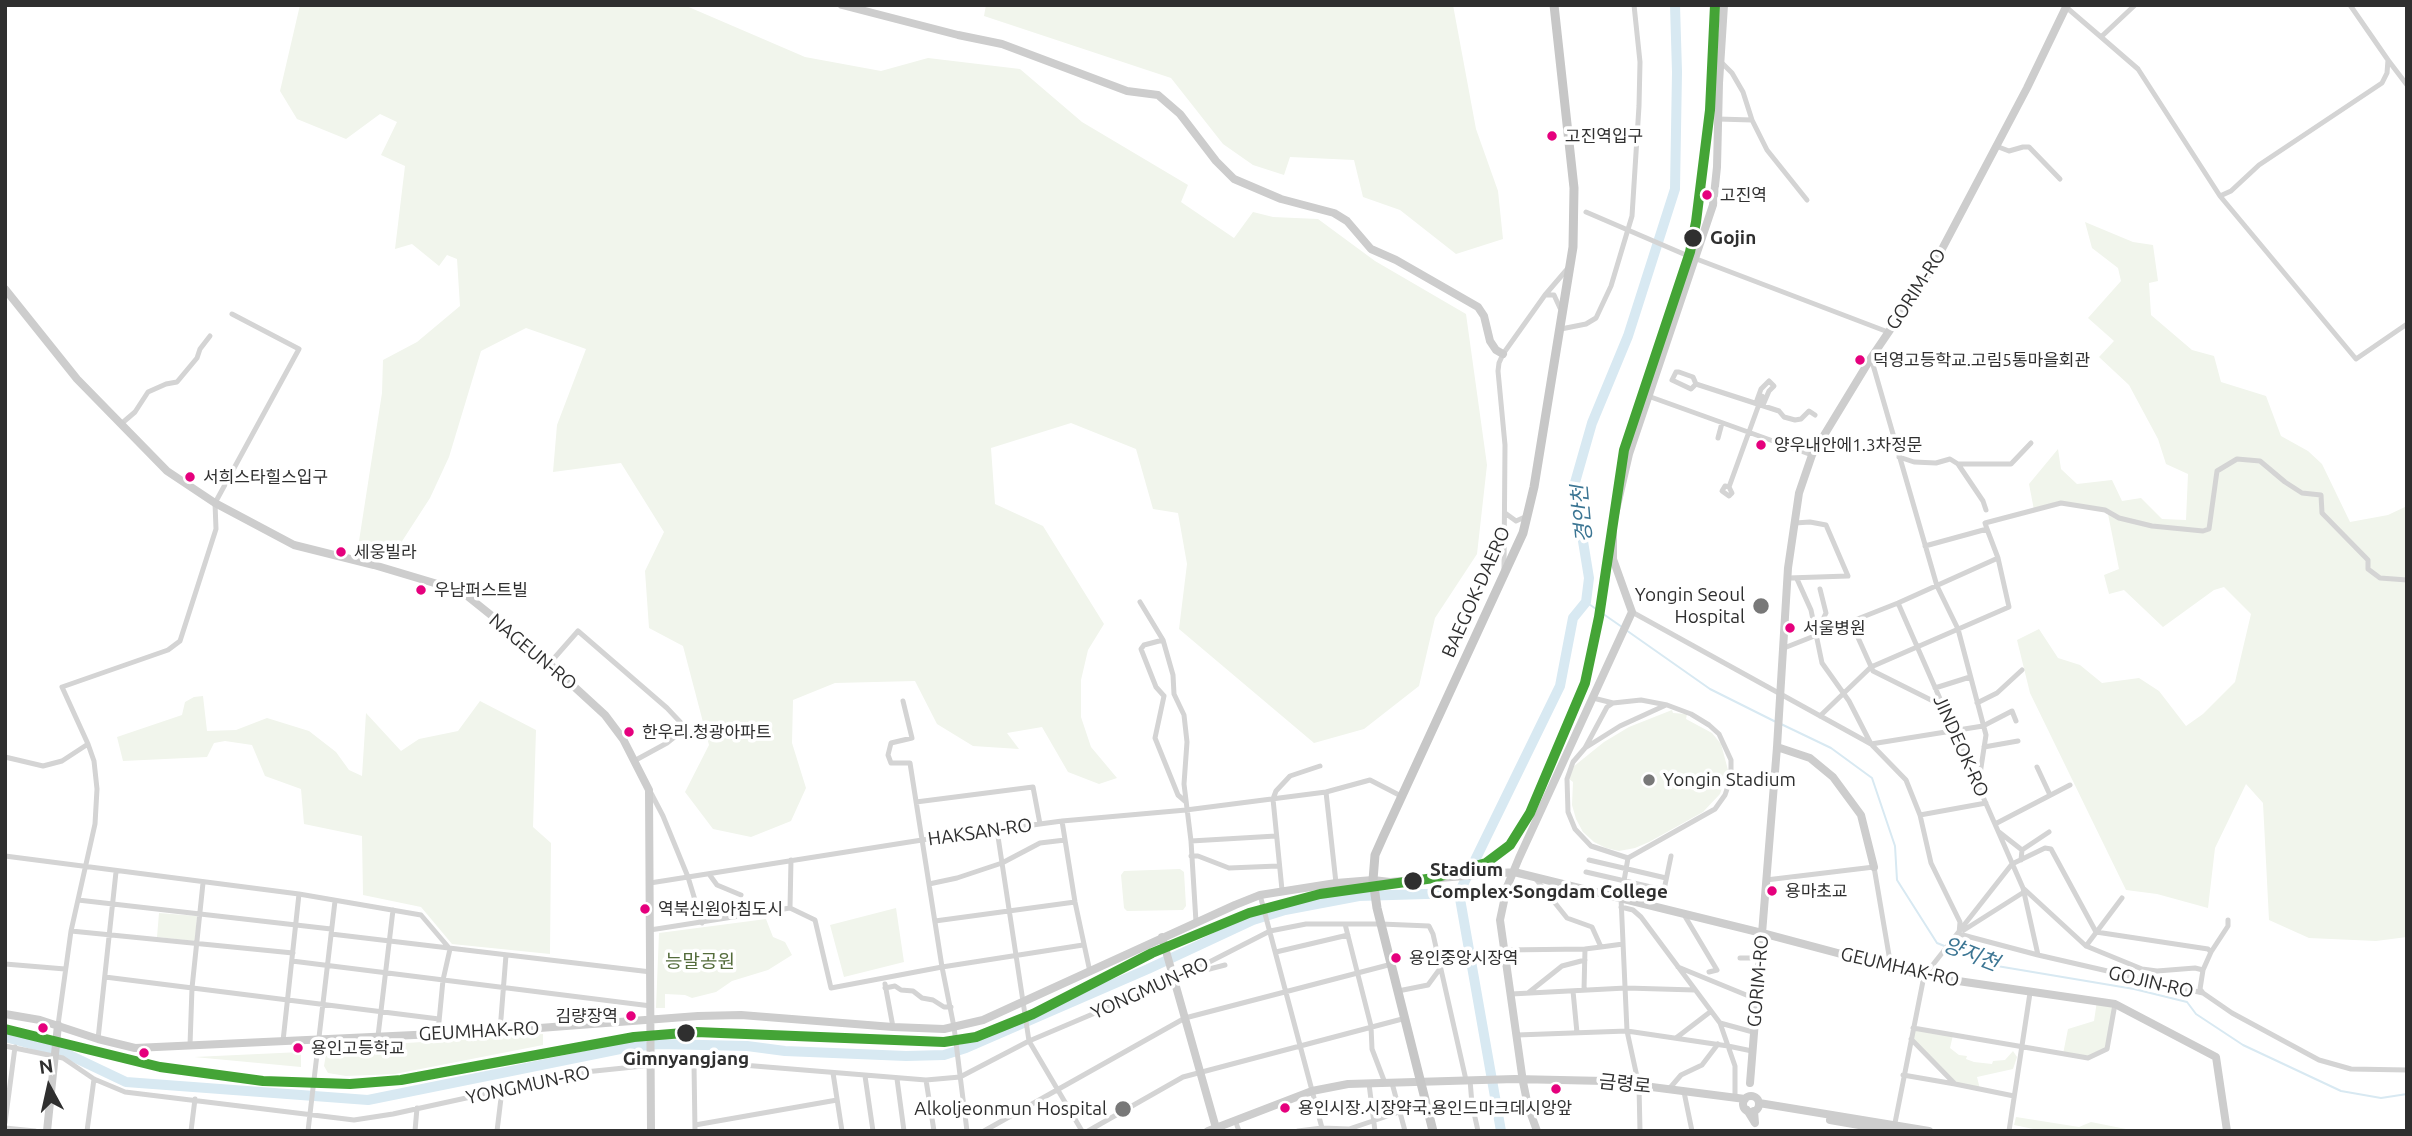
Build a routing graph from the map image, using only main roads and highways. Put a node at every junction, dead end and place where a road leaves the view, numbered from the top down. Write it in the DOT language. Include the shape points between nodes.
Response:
graph roads {
  1 [pos="842,5"];
  2 [pos="1554,5"];
  3 [pos="1724,5"];
  4 [pos="2067,6"];
  5 [pos="5,289"];
  6 [pos="1503,354"];
  7 [pos="1777,747"];
  8 [pos="1874,867"];
  9 [pos="1510,872"];
  10 [pos="1372,883"];
  11 [pos="1762,933"];
  12 [pos="1163,939"];
  13 [pos="5,1014"];
  14 [pos="651,1018"];
  15 [pos="58,1028"];
  16 [pos="1519,1079"];
  17 [pos="1421,1082"];
  18 [pos="1751,1104"];
  19 [pos="1756,1127"];
  20 [pos="1212,1129"];
  21 [pos="1894,1129"];
  22 [pos="47,1131"];
  23 [pos="651,1131"];
  24 [pos="1433,1131"];
  25 [pos="1538,1131"];
  26 [pos="1929,1131"];
  27 [pos="2227,1131"];
  1 -- 6 [label="main road" via="1002,44 1127,91 1158,95 1180,114 1234,179 1334,214 1347,221 1371,249 1478,307 1490,341"];
  2 -- 10 [label="main road, BAEGOK-DAERO" via="1574,211 1562,324 1528,513 1503,581 1375,855"];
  3 -- 9 [label="main road" via="1713,205 1690,256 1629,454 1613,523 1613,559 1631,615"];
  4 -- 7 [label="main road, GORIM-RO" via="1932,268 1812,455 1799,492 1795,523"];
  5 -- 14 [label="main road, NAGEUN-RO" via="77,379 167,471 293,545 461,591 606,715 649,790"];
  7 -- 8 [label="main road" via="1810,758 1833,777 1861,815"];
  7 -- 11 [label="main road, GORIM-RO"];
  9 -- 10 [label="main road, GEUMHAK-RO"];
  9 -- 11 [label="main road, GEUMHAK-RO" via="1621,903"];
  9 -- 16 [label="main road" via="1500,920"];
  10 -- 12 [label="main road, GEUMHAK-RO" via="1336,883 1261,895"];
  10 -- 17 [label="main road, BAEGOK-DAERO"];
  11 -- 18 [label="main road, GORIM-RO"];
  11 -- 27 [label="main road, GEUMHAK-RO" via="1891,967 2115,1004 2216,1057"];
  12 -- 14 [label="main road, GEUMHAK-RO" via="1089,968 984,1020 954,1029 741,1016"];
  12 -- 20 [label="main road"];
  13 -- 15 [label="main road, GEUMHAK-RO"];
  14 -- 15 [label="main road, GEUMHAK-RO" via="500,1031 135,1048"];
  14 -- 23 [label="main road, NAGEUN-RO"];
  15 -- 22 [label="main road"];
  16 -- 17 [label="main road, 금령로"];
  16 -- 18 [label="main road, 금령로" via="1605,1081"];
  16 -- 25 [label="main road"];
  17 -- 20 [label="main road, 금령로" via="1348,1084 1312,1091"];
  17 -- 24 [label="main road, BAEGOK-DAERO"];
  18 -- 19 [label="main road, GORIM-RO"];
  18 -- 21 [label="main road, 금령로"];
  21 -- 26 [label="main road, 금령로"];
}
